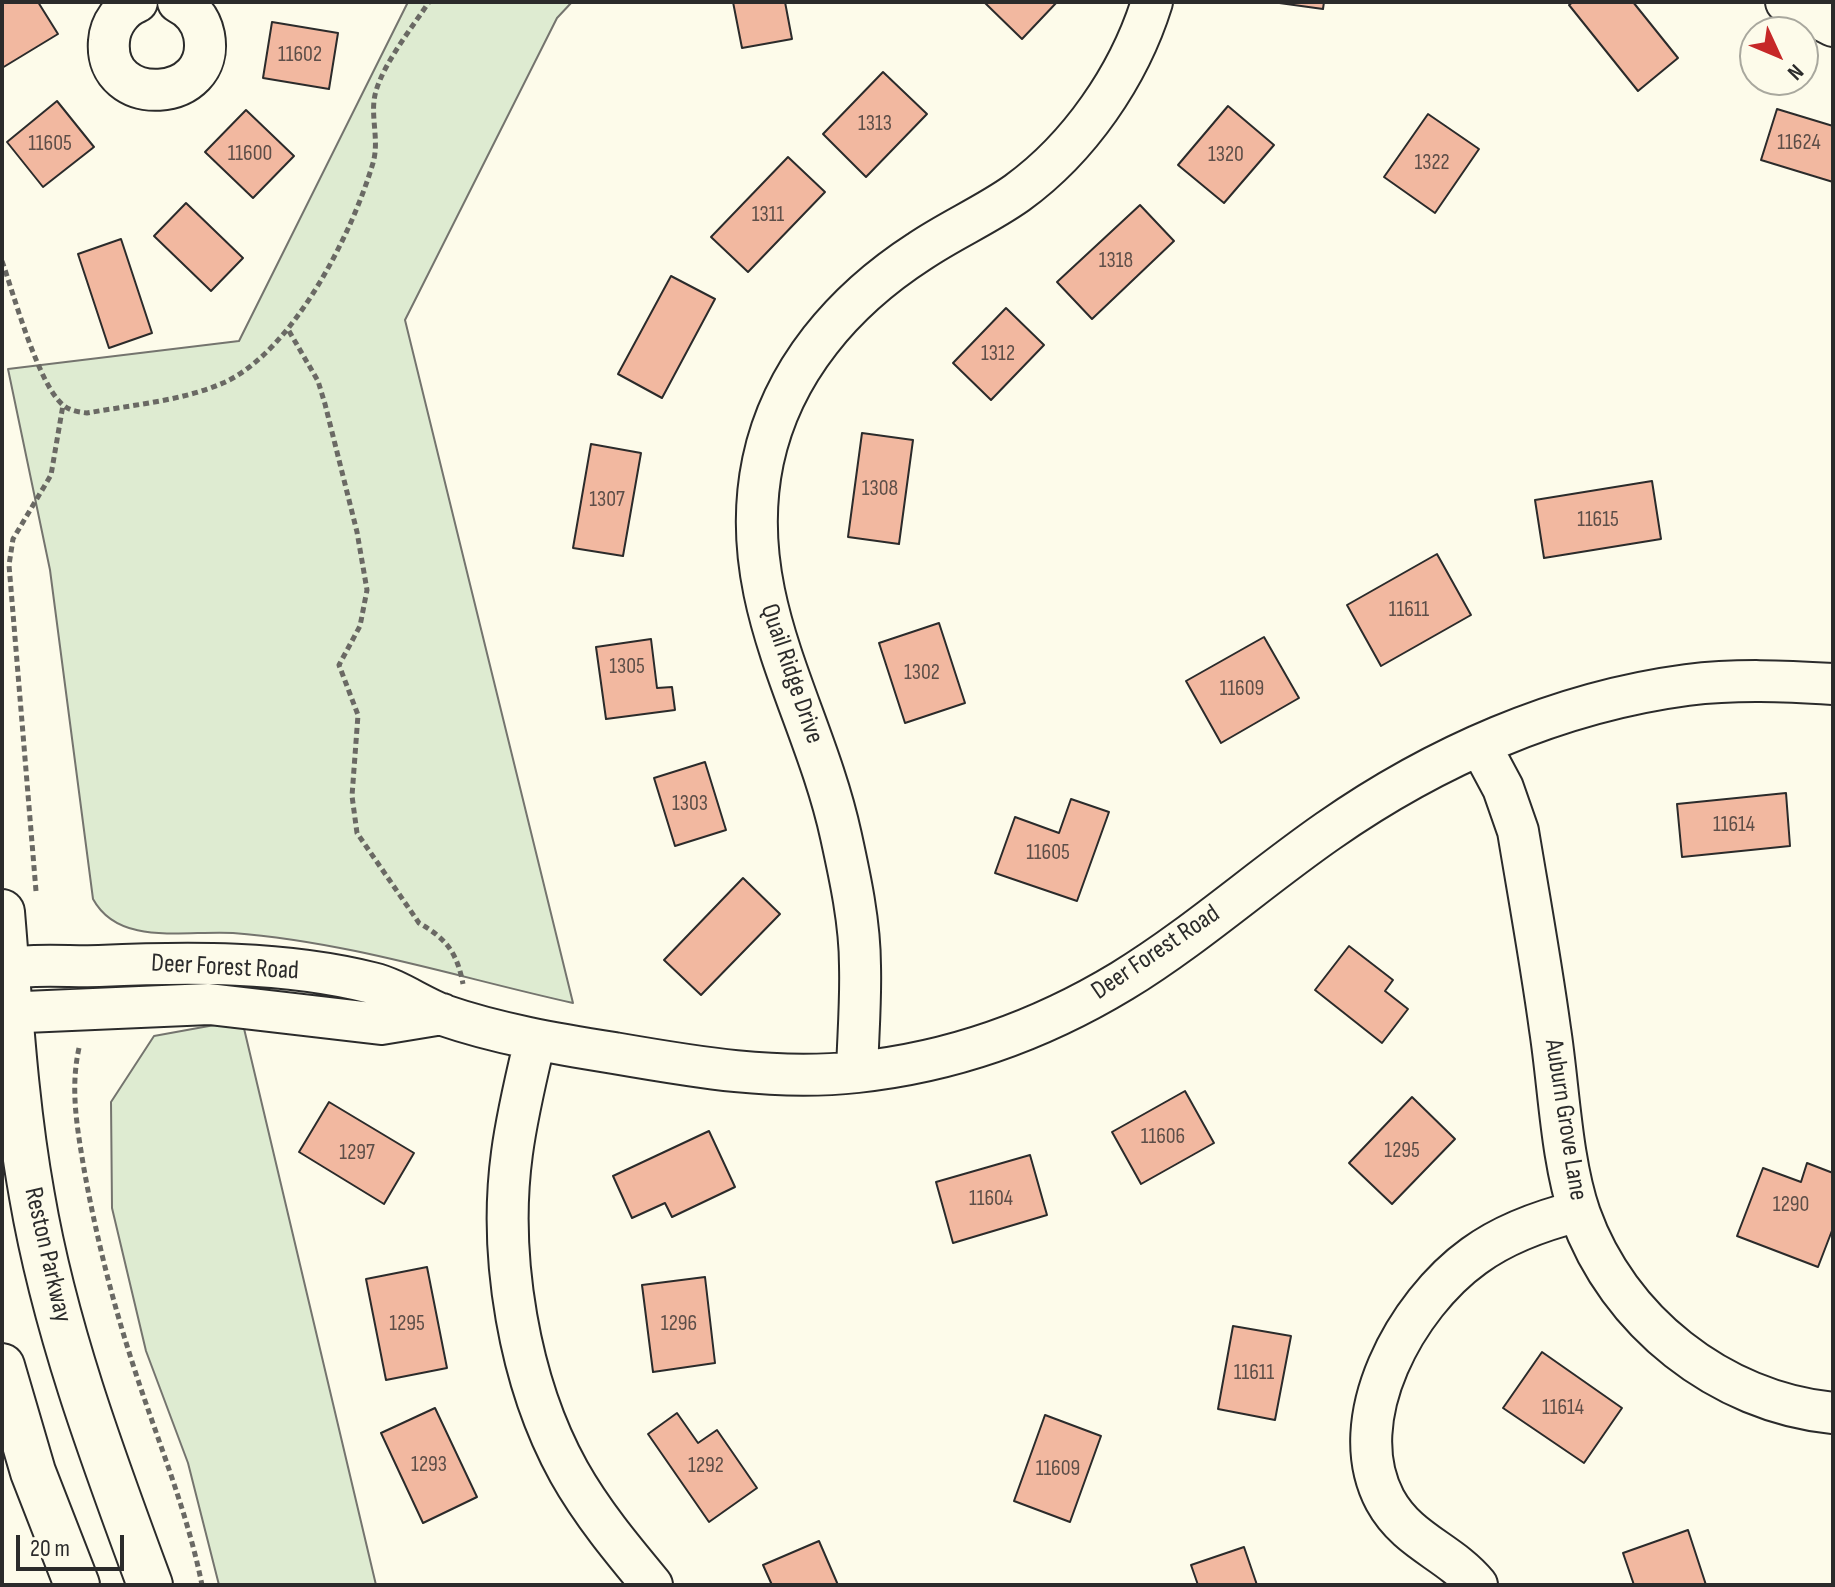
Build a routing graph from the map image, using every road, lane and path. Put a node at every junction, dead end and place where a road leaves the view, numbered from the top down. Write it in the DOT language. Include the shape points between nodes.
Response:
graph roads {
  1 [pos="178,2"];
  2 [pos="429,2"];
  3 [pos="1152,2"];
  4 [pos="1786,2"];
  5 [pos="131,3"];
  6 [pos="1833,26"];
  7 [pos="2,261"];
  8 [pos="289,331"];
  9 [pos="1833,684"];
  10 [pos="1480,745"];
  11 [pos="2,912"];
  12 [pos="4,969"];
  13 [pos="452,1000"];
  14 [pos="6,1013"];
  15 [pos="535,1040"];
  16 [pos="857,1072"];
  17 [pos="1579,1211"];
  18 [pos="2,1366"];
  19 [pos="1833,1413"];
  20 [pos="1470,1577"];
  21 [pos="77,1585"];
  22 [pos="150,1585"];
  23 [pos="652,1585"];
  1 -- 5 [label="street" via="201,24 202,63 191,79 156,92 123,79 111,60 115,21"];
  2 -- 8 [label="path" via="376,90 373,163 314,293"];
  3 -- 16 [label="street, Quail Ridge Drive" via="1120,73 1090,122 1053,163 1016,194 883,277 831,325 802,364 778,412 763,460 758,548 769,623 822,764 855,920 860,963"];
  4 -- 6 [label="street"];
  7 -- 8 [label="path" via="41,370 63,405 75,411 87,413 223,383 249,369"];
  8 -- 13 [label="path" via="325,404 367,590 360,626 339,665 358,715 352,796 357,833 419,923 458,957"];
  9 -- 10 [label="street, Deer Forest Road" via="1760,680 1686,685 1532,722"];
  10 -- 16 [label="street, Deer Forest Road" via="1330,829 1127,978 1069,1011 1006,1039"];
  10 -- 17 [label="street, Auburn Grove Lane" via="1518,831"];
  11 -- 12 [label="main road, Reston Parkway"];
  12 -- 13 [label="street, Deer Forest Road" via="227,965 322,974"];
  12 -- 14 [label="main road, Reston Parkway"];
  13 -- 14 [label="street, Deer Forest Road" via="381,1024 209,1004"];
  13 -- 15 [label="street, Deer Forest Road"];
  14 -- 22 [label="main road, Reston Parkway" via="32,1198 51,1281 73,1367"];
  15 -- 16 [label="street, Deer Forest Road" via="720,1071"];
  15 -- 23 [label="street" via="511,1157 513,1288 524,1355 541,1411 569,1472 605,1528"];
  17 -- 19 [label="street, Auburn Grove Lane" via="1594,1250 1620,1291 1698,1366 1746,1391"];
  17 -- 20 [label="street" via="1506,1236 1473,1257 1413,1320 1382,1383 1371,1430 1384,1498 1430,1550"];
  18 -- 21 [label="main road" via="33,1472"];
}
